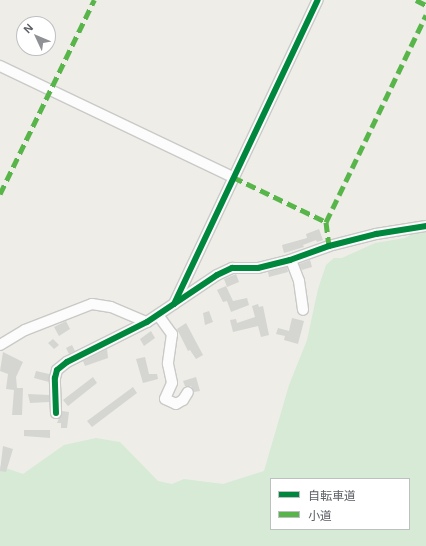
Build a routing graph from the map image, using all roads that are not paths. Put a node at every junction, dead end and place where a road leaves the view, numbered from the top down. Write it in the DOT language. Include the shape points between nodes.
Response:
graph roads {
  1 [pos="318,0"];
  2 [pos="0,66"];
  3 [pos="233,177"];
  4 [pos="426,226"];
  5 [pos="291,260"];
  6 [pos="174,304"];
  7 [pos="302,310"];
  8 [pos="158,315"];
  9 [pos="147,322"];
  10 [pos="0,345"];
  11 [pos="188,392"];
  12 [pos="56,413"];
  1 -- 3 [label="street"];
  2 -- 3 [label="street"];
  3 -- 6 [label="street"];
  4 -- 5 [label="street" via="376,234 329,246"];
  5 -- 6 [label="street" via="258,268 226,270"];
  5 -- 7 [label="street" via="299,281"];
  6 -- 8 [label="street"];
  8 -- 9 [label="street"];
  8 -- 11 [label="street" via="169,328 172,337 168,364 172,383 165,399 176,404 183,400"];
  9 -- 10 [label="street" via="111,307 92,304 25,330"];
  9 -- 12 [label="street" via="67,362 57,370"];
}
